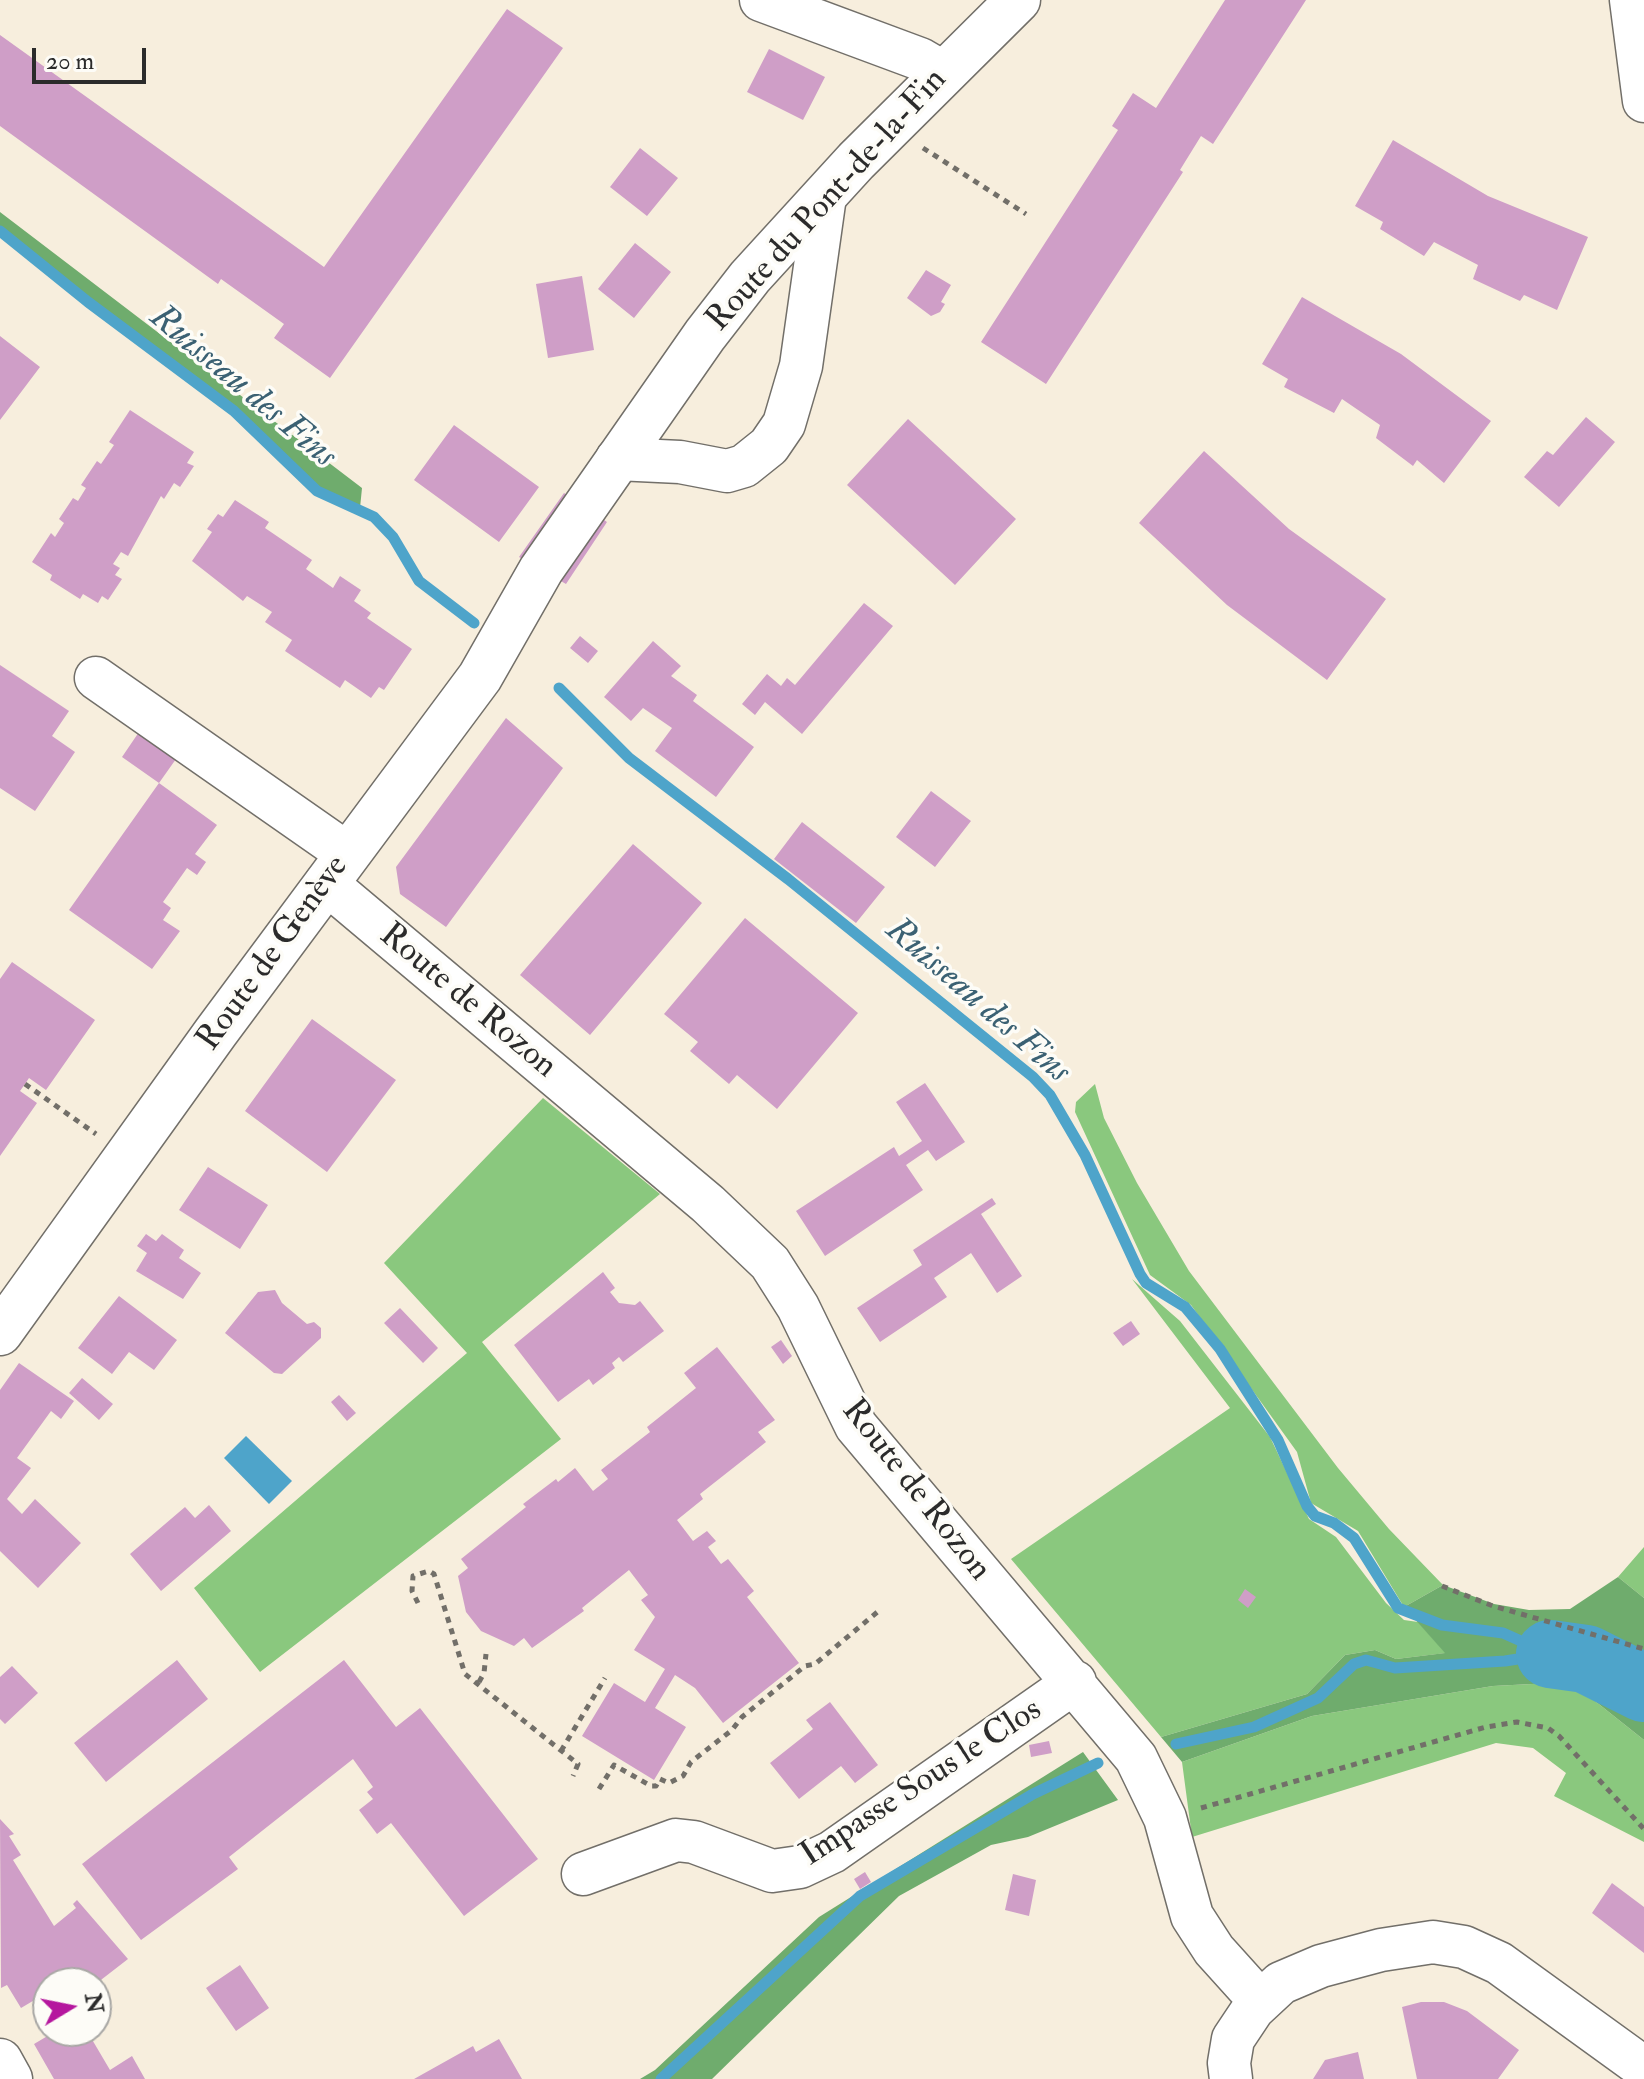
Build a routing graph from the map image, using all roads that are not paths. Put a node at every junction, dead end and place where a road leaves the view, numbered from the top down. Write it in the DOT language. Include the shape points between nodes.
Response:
graph roads {
  1 [pos="761,0"];
  2 [pos="1018,0"];
  3 [pos="1631,0"];
  4 [pos="944,73"];
  5 [pos="1644,101"];
  6 [pos="825,196"];
  7 [pos="617,459"];
  8 [pos="541,570"];
  9 [pos="96,678"];
  10 [pos="337,869"];
  11 [pos="0,1333"];
  12 [pos="1075,1682"];
  13 [pos="583,1874"];
  14 [pos="1260,2001"];
  15 [pos="0,2061"];
  16 [pos="1644,2068"];
  17 [pos="10,2079"];
  18 [pos="1231,2079"];
  1 -- 4 [label="street" via="920,59"];
  2 -- 4 [label="main road, Route du Pont-de-la-Fin"];
  3 -- 5 [label="street"];
  4 -- 6 [label="main road, Route du Pont-de-la-Fin"];
  6 -- 7 [label="main road, Route du Pont-de-la-Fin" via="750,277"];
  6 -- 7 [label="street" via="801,366 784,424 769,446 744,466 727,471"];
  7 -- 8 [label="main road, Route du Pont-de-la-Fin"];
  8 -- 10 [label="main road, Route de Genève" via="480,677"];
  9 -- 10 [label="street, Route de Rozon"];
  10 -- 11 [label="main road, Route de Genève"];
  10 -- 12 [label="street, Route de Rozon" via="770,1263 798,1307 856,1426"];
  12 -- 13 [label="street, Impasse Sous le Clos" via="832,1852 800,1867 772,1871 676,1840"];
  12 -- 14 [label="street, Route de Rozon" via="1136,1758 1165,1818 1192,1916 1214,1950"];
  14 -- 16 [label="street" via="1292,1977 1321,1966 1418,1943 1444,1943 1499,1963"];
  14 -- 18 [label="street" via="1233,2039"];
  15 -- 17 [label="main road"];
}
